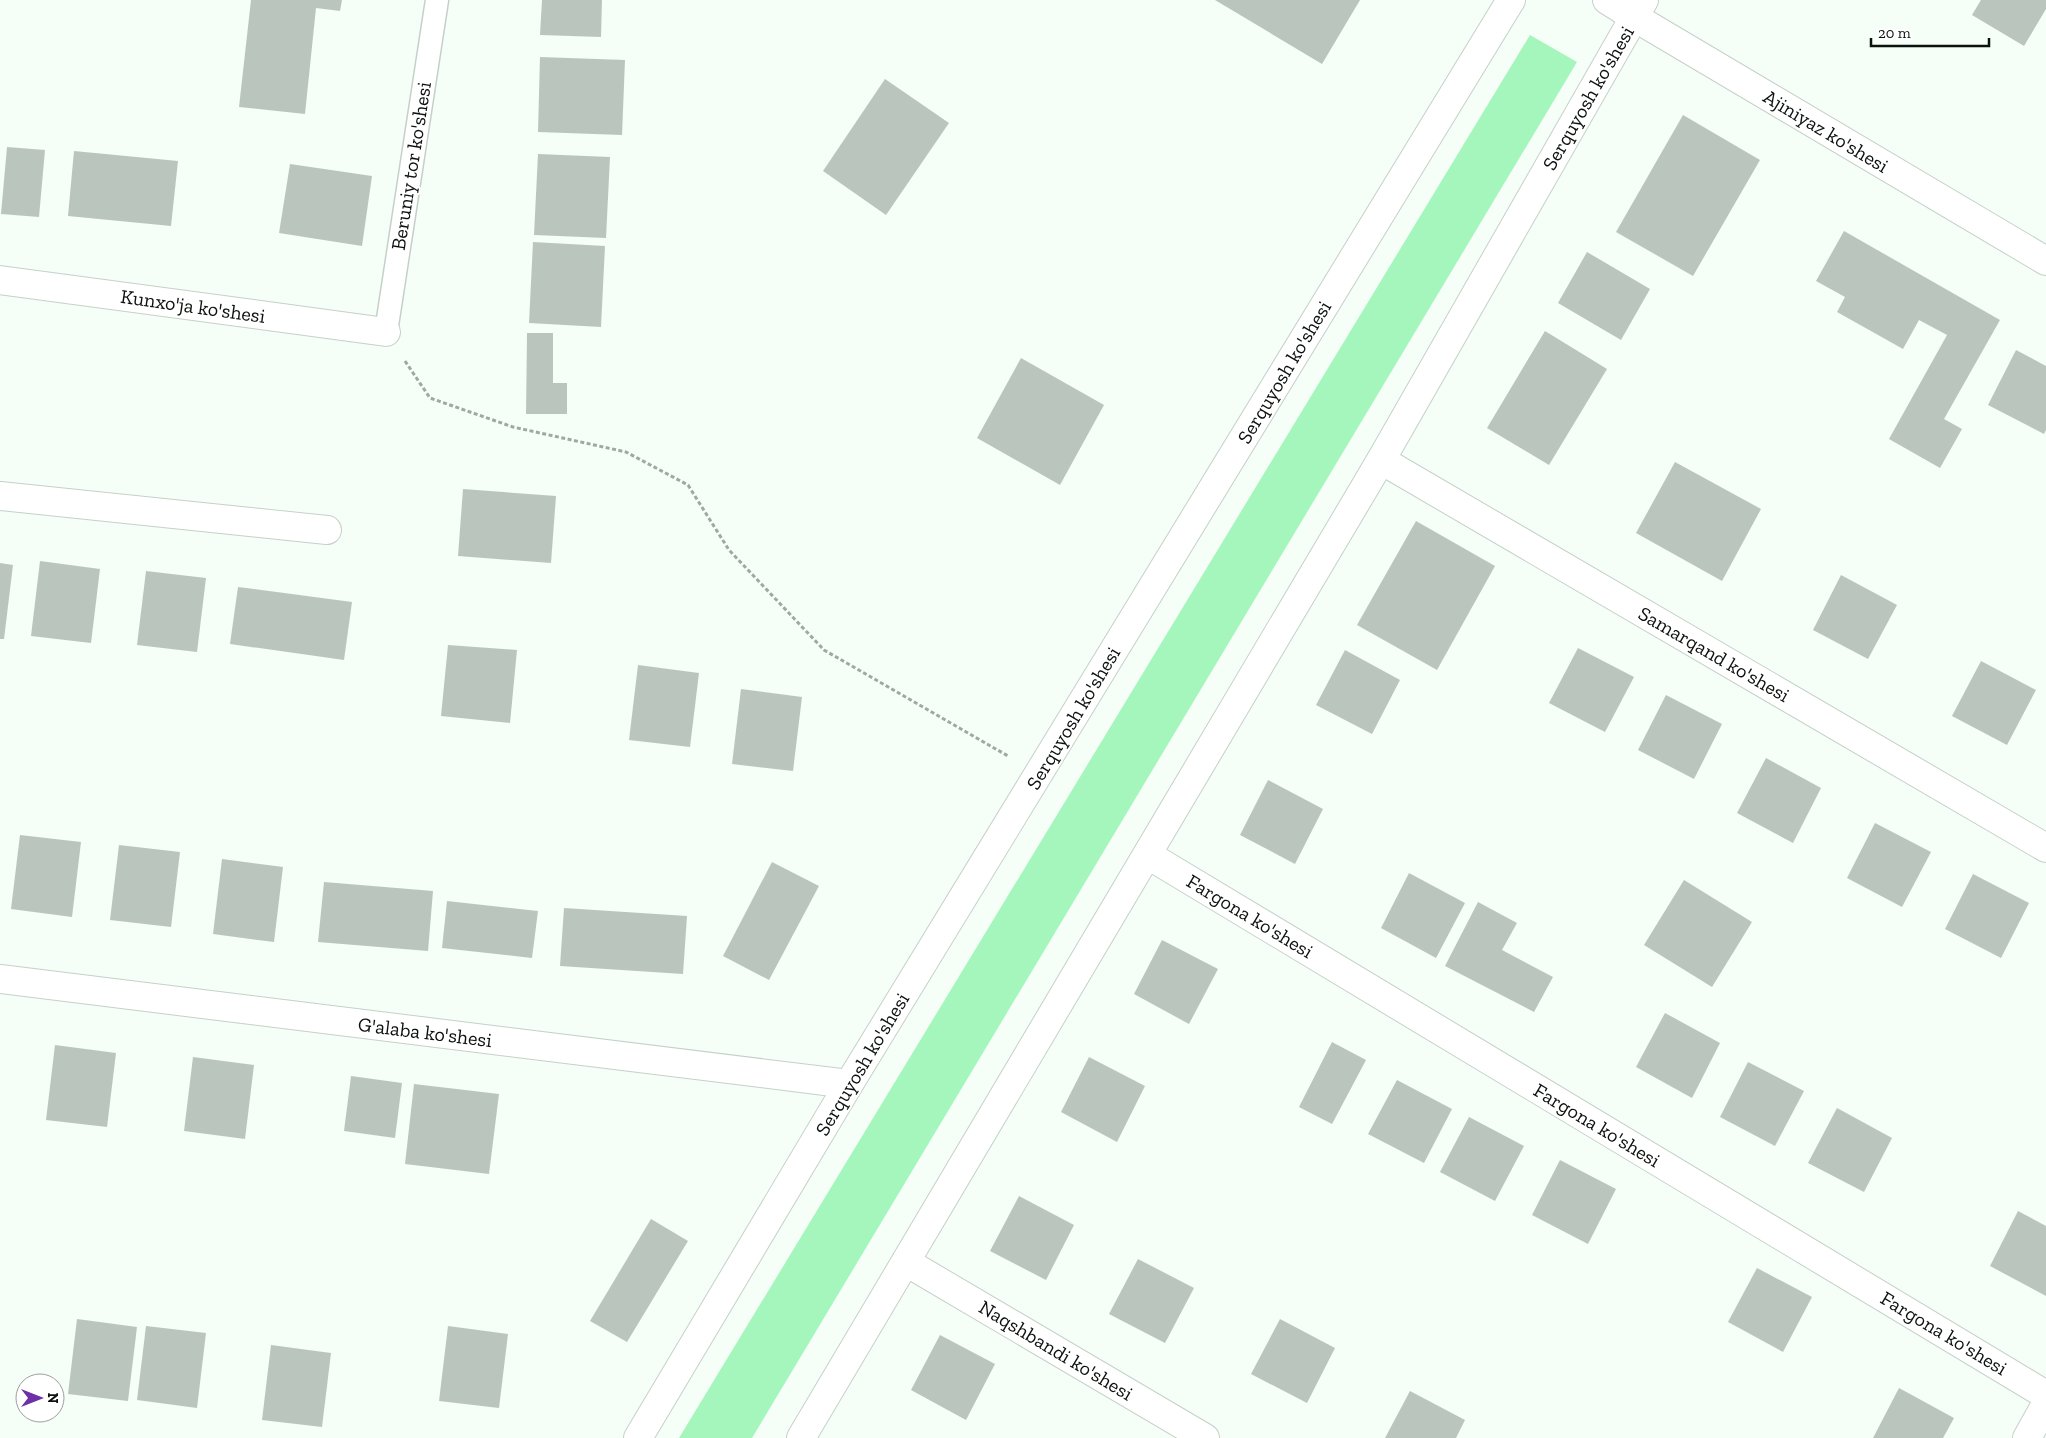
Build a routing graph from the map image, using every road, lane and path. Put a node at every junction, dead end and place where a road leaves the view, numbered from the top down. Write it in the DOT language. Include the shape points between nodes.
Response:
graph roads {
  1 [pos="437,0"];
  2 [pos="1511,0"];
  3 [pos="1606,0"];
  4 [pos="1639,8"];
  5 [pos="2046,261"];
  6 [pos="0,280"];
  7 [pos="386,332"];
  8 [pos="1381,460"];
  9 [pos="0,496"];
  10 [pos="327,530"];
  11 [pos="1039,773"];
  12 [pos="2046,848"];
  13 [pos="1148,855"];
  14 [pos="0,980"];
  15 [pos="849,1084"];
  16 [pos="906,1262"];
  17 [pos="2046,1394"];
  18 [pos="2046,1404"];
  19 [pos="638,1438"];
  20 [pos="801,1438"];
  21 [pos="1205,1438"];
  22 [pos="2026,1438"];
  1 -- 7 [label="lane, Beruniy tor ko'shesi"];
  2 -- 11 [label="street, Serquyosh ko'shesi"];
  3 -- 4 [label="street, Ajiniyaz ko'shesi"];
  4 -- 5 [label="street, Ajiniyaz ko'shesi"];
  4 -- 8 [label="street, Serquyosh ko'shesi"];
  6 -- 7 [label="street, Kunxo'ja ko'shesi"];
  7 -- 11 [label="path" via="430,398 513,427 626,452 688,485 729,550 824,650"];
  8 -- 12 [label="street, Samarqand ko'shesi"];
  8 -- 13 [label="street, Serquyosh ko'shesi"];
  9 -- 10 [label="street"];
  11 -- 15 [label="street, Serquyosh ko'shesi"];
  13 -- 16 [label="street, Serquyosh ko'shesi"];
  13 -- 17 [label="street, Fargona ko'shesi"];
  14 -- 15 [label="street, G'alaba ko'shesi"];
  15 -- 19 [label="street, Serquyosh ko'shesi"];
  16 -- 20 [label="street, Serquyosh ko'shesi"];
  16 -- 21 [label="street, Naqshbandi ko'shesi"];
  18 -- 22 [label="street"];
}
